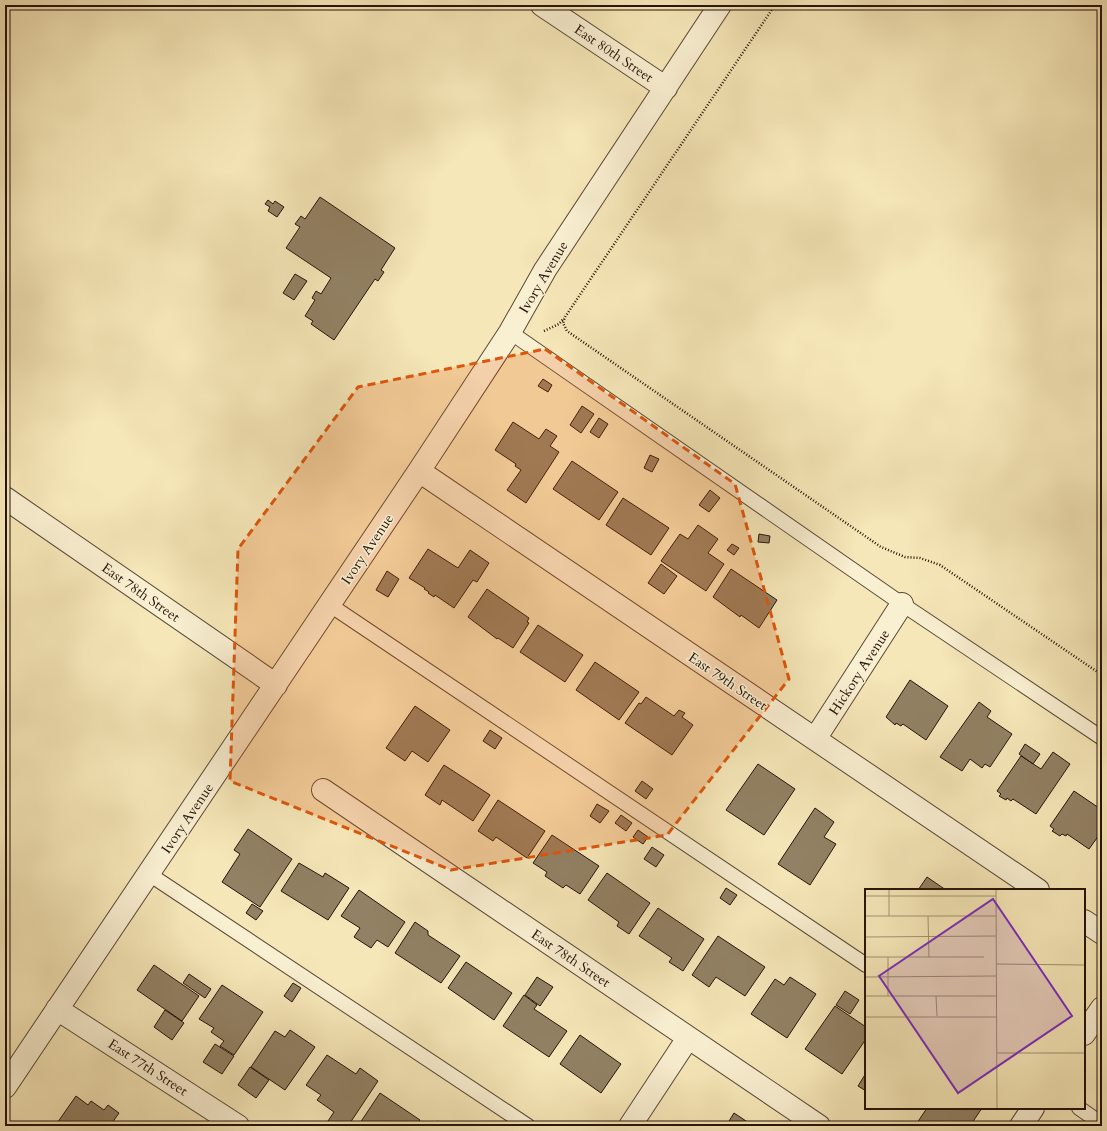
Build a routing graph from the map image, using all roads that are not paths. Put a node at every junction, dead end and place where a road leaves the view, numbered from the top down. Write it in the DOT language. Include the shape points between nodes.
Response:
graph roads {
  1 [pos="542,5"];
  2 [pos="720,5"];
  3 [pos="666,88"];
  4 [pos="510,332"];
  5 [pos="419,471"];
  6 [pos="5,498"];
  7 [pos="902,604"];
  8 [pos="330,605"];
  9 [pos="276,685"];
  10 [pos="1102,738"];
  11 [pos="815,739"];
  12 [pos="323,790"];
  13 [pos="149,874"];
  14 [pos="1037,889"];
  15 [pos="1085,922"];
  16 [pos="1102,933"];
  17 [pos="865,964"];
  18 [pos="1102,1008"];
  19 [pos="57,1009"];
  20 [pos="1085,1033"];
  21 [pos="688,1038"];
  22 [pos="5,1087"];
  23 [pos="1032,1109"];
  24 [pos="1080,1109"];
  25 [pos="1102,1124"];
  26 [pos="238,1126"];
  27 [pos="528,1126"];
  28 [pos="630,1126"];
  29 [pos="819,1126"];
  30 [pos="1021,1126"];
  1 -- 3 [label="street, East 80th Street"];
  2 -- 3 [label="street, Ivory Avenue"];
  3 -- 4 [label="street, Ivory Avenue" via="545,270"];
  4 -- 5 [label="street, Ivory Avenue"];
  4 -- 7 [label="lane"];
  5 -- 8 [label="street, Ivory Avenue"];
  5 -- 11 [label="street, East 79th Street"];
  6 -- 9 [label="street, East 78th Street"];
  7 -- 10 [label="lane"];
  7 -- 11 [label="street, Hickory Avenue"];
  8 -- 9 [label="street, Ivory Avenue"];
  8 -- 17 [label="lane"];
  9 -- 13 [label="street, Ivory Avenue"];
  11 -- 14 [label="street, East 79th Street"];
  12 -- 21 [label="street, East 78th Street"];
  13 -- 19 [label="street, Ivory Avenue"];
  13 -- 27 [label="lane"];
  15 -- 16 [label="street"];
  18 -- 20 [label="street"];
  19 -- 22 [label="street, Ivory Avenue"];
  19 -- 26 [label="street, East 77th Street"];
  21 -- 28 [label="street"];
  21 -- 29 [label="street, East 78th Street"];
  23 -- 30 [label="street"];
  24 -- 25 [label="lane"];
}
